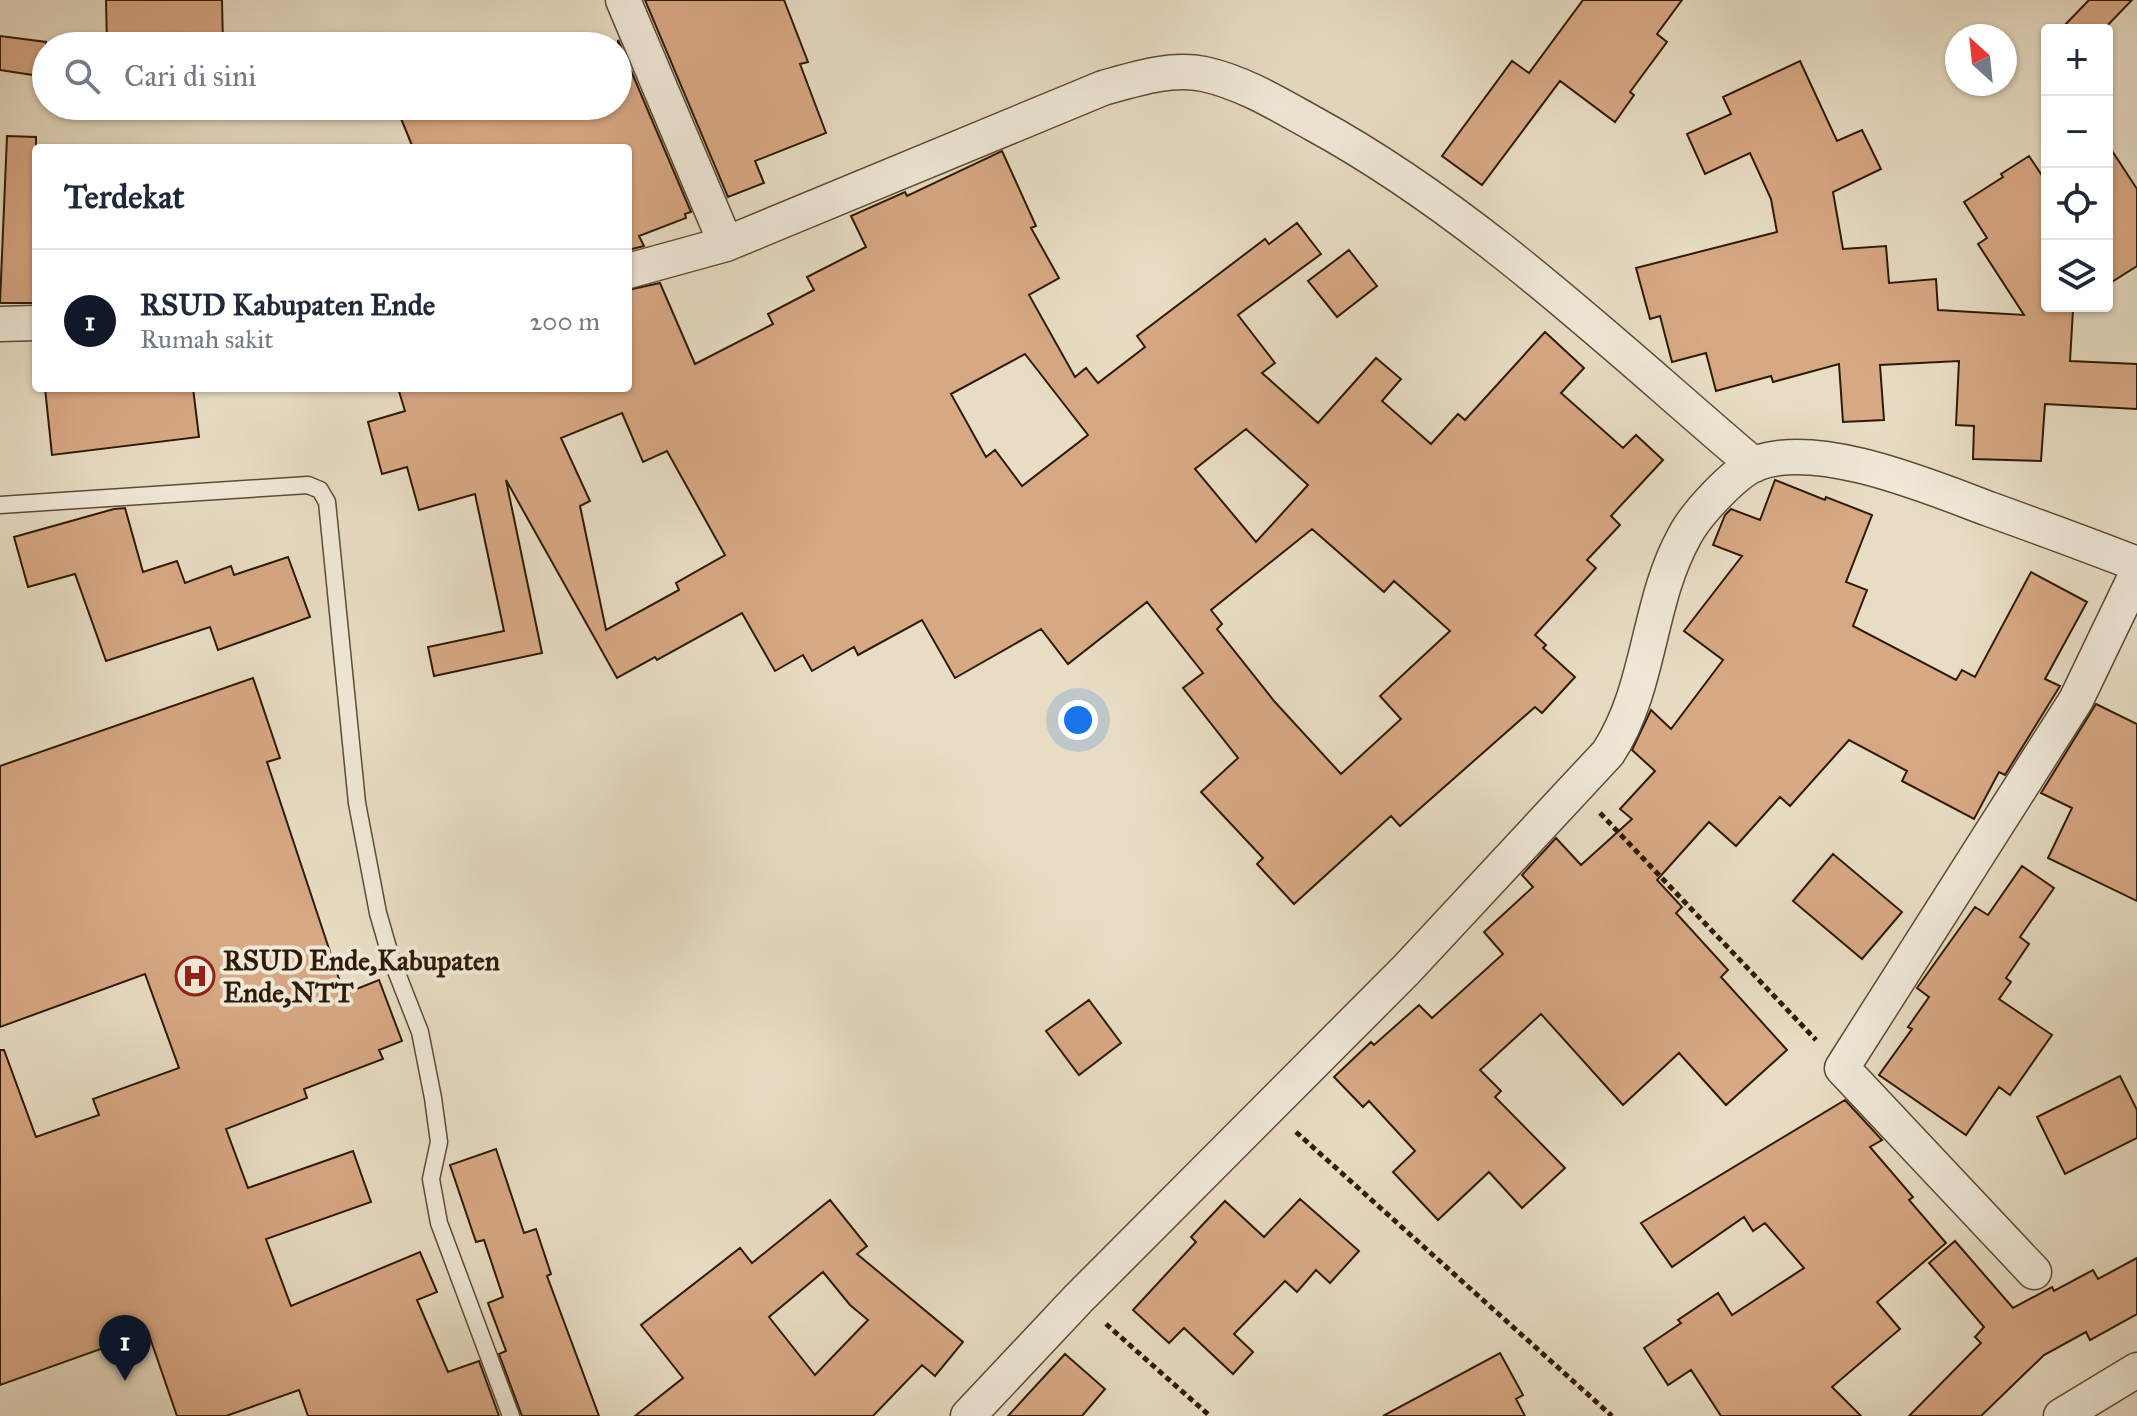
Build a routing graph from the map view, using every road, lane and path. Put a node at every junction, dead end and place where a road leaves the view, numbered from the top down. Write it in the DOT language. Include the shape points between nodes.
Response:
graph roads {
  1 [pos="623,0"];
  2 [pos="726,244"];
  3 [pos="632,270"];
  4 [pos="32,323"];
  5 [pos="0,324"];
  6 [pos="1754,465"];
  7 [pos="0,505"];
  8 [pos="2137,564"];
  9 [pos="2137,573"];
  10 [pos="1577,789"];
  11 [pos="1842,1068"];
  12 [pos="1269,1107"];
  13 [pos="2034,1272"];
  14 [pos="1078,1299"];
  15 [pos="2137,1370"];
  16 [pos="511,1416"];
  17 [pos="968,1416"];
  18 [pos="1210,1416"];
  19 [pos="1612,1416"];
  20 [pos="2061,1416"];
  1 -- 2 [label="street"];
  2 -- 3 [label="street"];
  2 -- 6 [label="street" via="1103,88 1152,75 1200,73 1240,83 1342,139 1469,223"];
  4 -- 5 [label="street"];
  6 -- 8 [label="street" via="1785,457 1828,460 1901,477"];
  6 -- 10 [label="street" via="1713,497 1684,536 1622,732"];
  7 -- 16 [label="lane" via="308,485 320,490 327,502 357,803 378,913 420,1032 433,1098 439,1142 431,1179 439,1223"];
  9 -- 11 [label="street" via="2076,700"];
  10 -- 11 [label="path"];
  10 -- 12 [label="street"];
  11 -- 13 [label="street"];
  12 -- 14 [label="street"];
  12 -- 19 [label="path"];
  14 -- 17 [label="street"];
  14 -- 18 [label="path"];
  15 -- 20 [label="street"];
}
